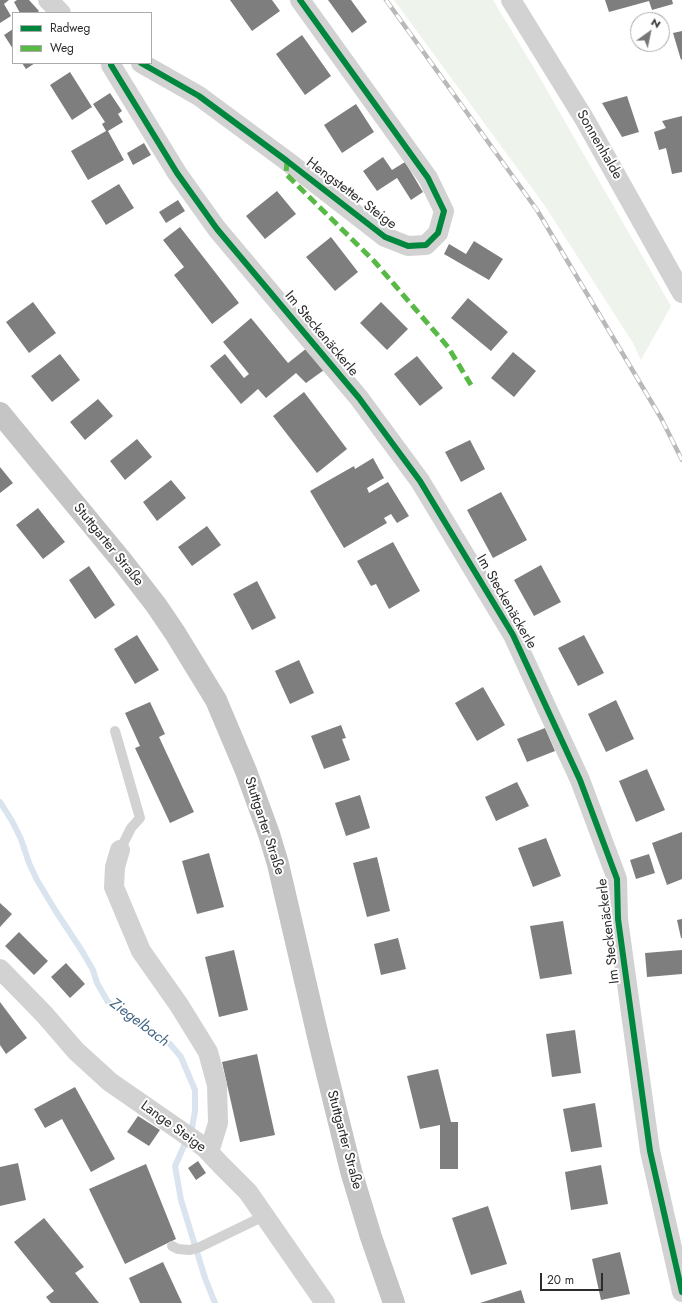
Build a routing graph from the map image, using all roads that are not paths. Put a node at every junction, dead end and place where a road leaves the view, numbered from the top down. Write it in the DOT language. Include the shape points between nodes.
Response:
graph roads {
  1 [pos="48,0"];
  2 [pos="300,0"];
  3 [pos="511,0"];
  4 [pos="60,12"];
  5 [pos="111,64"];
  6 [pos="143,64"];
  7 [pos="682,293"];
  8 [pos="0,413"];
  9 [pos="115,731"];
  10 [pos="120,850"];
  11 [pos="0,969"];
  12 [pos="206,1150"];
  13 [pos="264,1216"];
  14 [pos="172,1246"];
  15 [pos="682,1292"];
  16 [pos="325,1303"];
  17 [pos="394,1303"];
  1 -- 4 [label="street"];
  2 -- 6 [label="street, Hengstetter Steige" via="428,178 444,211 438,233 426,245 408,246 385,237 199,96"];
  3 -- 7 [label="street, Sonnenhalde" via="585,120"];
  5 -- 15 [label="street, Im Steckenäckerle" via="177,173 217,229 359,398 420,482 517,642 580,780 617,879 618,919 650,1151"];
  8 -- 17 [label="main road, Stuttgarter Straße" via="151,599 216,700 269,834 351,1172"];
  9 -- 10 [label="lane" via="140,818 131,828"];
  10 -- 12 [label="street" via="115,867 114,887 127,918 142,951 208,1052 217,1085 218,1123"];
  11 -- 12 [label="street, Lange Steige" via="76,1051 110,1082"];
  12 -- 13 [label="street, Lange Steige" via="248,1192"];
  13 -- 14 [label="lane" via="200,1248 190,1250"];
  13 -- 16 [label="street, Lange Steige"];
}
